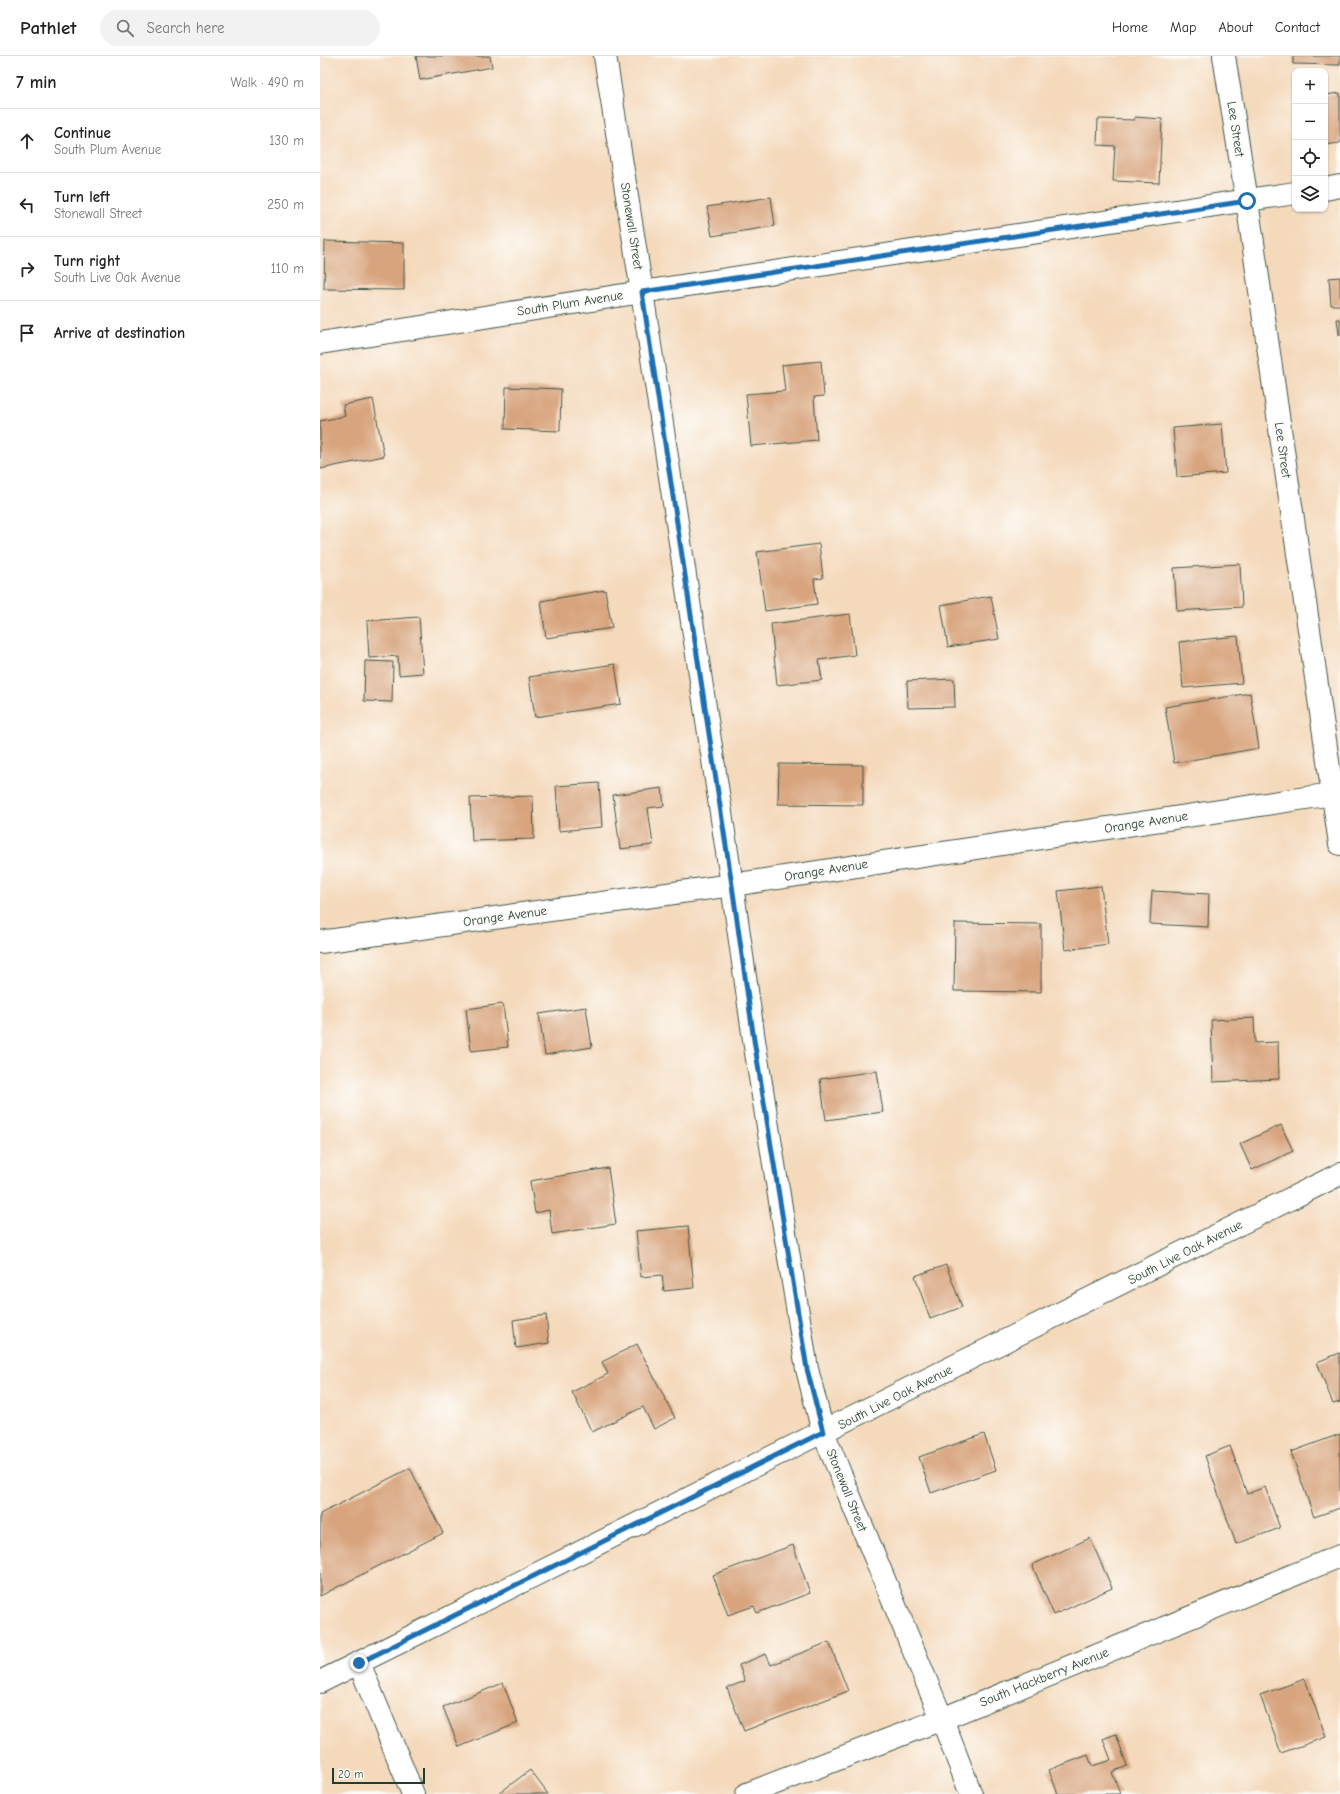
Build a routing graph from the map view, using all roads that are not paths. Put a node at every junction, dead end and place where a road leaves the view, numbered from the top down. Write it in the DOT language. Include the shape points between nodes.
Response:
graph roads {
  1 [pos="605,56"];
  2 [pos="1224,56"];
  3 [pos="1340,186"];
  4 [pos="1328,188"];
  5 [pos="1292,194"];
  6 [pos="1247,201"];
  7 [pos="642,292"];
  8 [pos="320,343"];
  9 [pos="1332,794"];
  10 [pos="1340,844"];
  11 [pos="732,885"];
  12 [pos="320,942"];
  13 [pos="1340,1174"];
  14 [pos="823,1432"];
  15 [pos="1340,1556"];
  16 [pos="359,1663"];
  17 [pos="320,1682"];
  18 [pos="942,1719"];
  19 [pos="413,1794"];
  20 [pos="747,1794"];
  21 [pos="971,1794"];
  1 -- 7 [label="street, Stonewall Street"];
  2 -- 6 [label="street, Lee Street"];
  3 -- 4 [label="street"];
  5 -- 6 [label="street, South Plum Avenue"];
  6 -- 7 [label="street, South Plum Avenue"];
  6 -- 9 [label="street, Lee Street"];
  7 -- 8 [label="street, South Plum Avenue"];
  7 -- 11 [label="street, Stonewall Street"];
  9 -- 10 [label="street, Lee Street"];
  9 -- 11 [label="street, Orange Avenue"];
  11 -- 12 [label="street, Orange Avenue"];
  11 -- 14 [label="street, Stonewall Street" via="805,1361"];
  13 -- 14 [label="street, South Live Oak Avenue"];
  14 -- 16 [label="street, South Live Oak Avenue"];
  14 -- 18 [label="street, Stonewall Street"];
  15 -- 18 [label="street, South Hackberry Avenue"];
  16 -- 17 [label="street, South Live Oak Avenue"];
  16 -- 19 [label="street"];
  18 -- 20 [label="street, South Hackberry Avenue"];
  18 -- 21 [label="street, Stonewall Street"];
}
